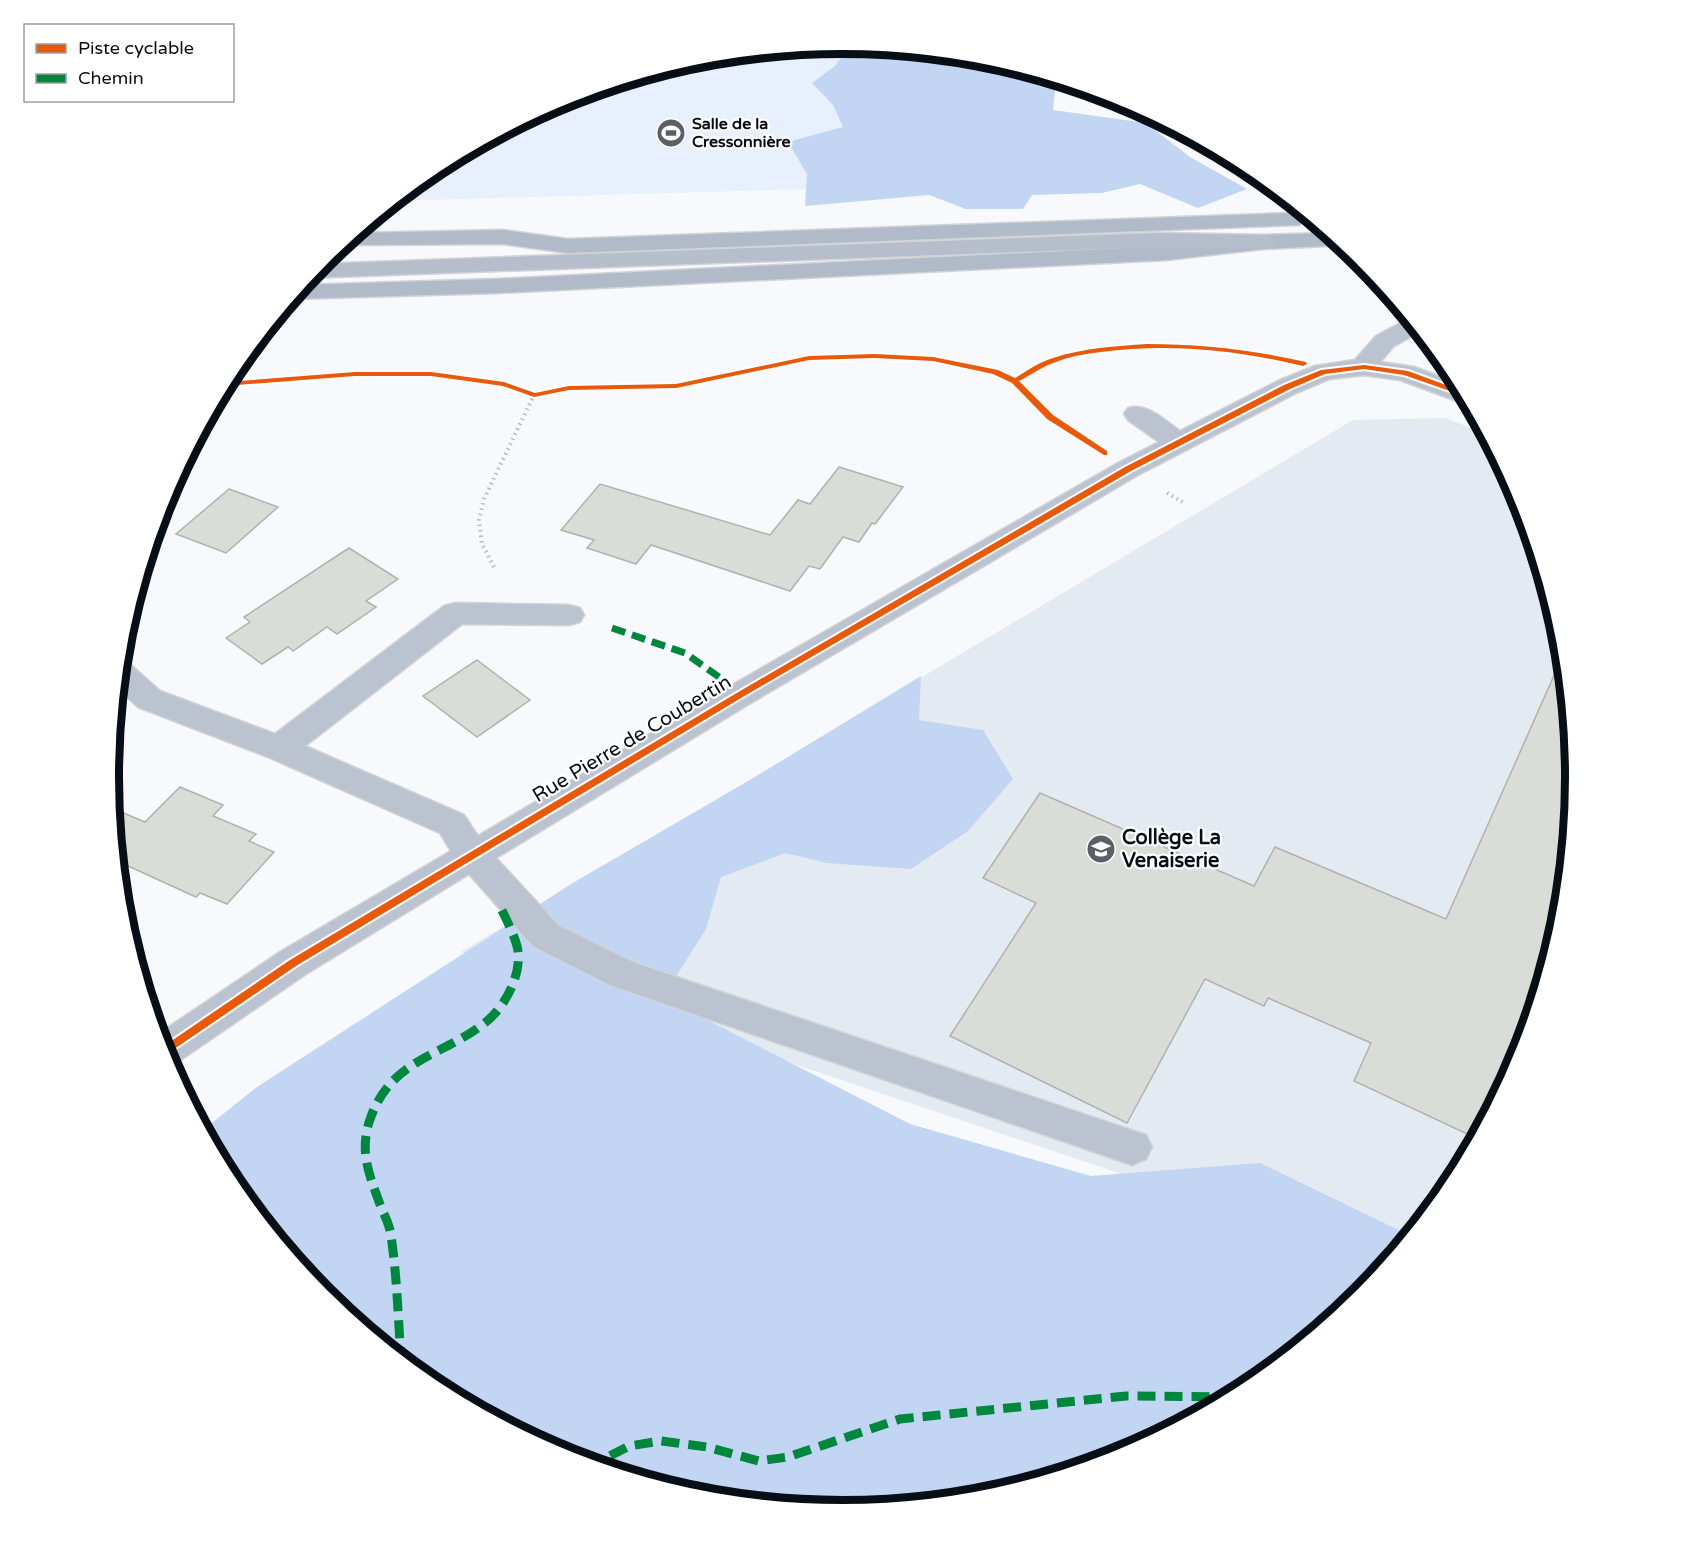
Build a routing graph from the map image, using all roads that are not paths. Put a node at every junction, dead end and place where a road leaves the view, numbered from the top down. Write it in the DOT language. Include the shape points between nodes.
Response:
graph roads {
  1 [pos="1302,219"];
  2 [pos="359,240"];
  3 [pos="1327,240"];
  4 [pos="1263,242"];
  5 [pos="568,246"];
  6 [pos="343,254"];
  7 [pos="326,271"];
  8 [pos="306,293"];
  9 [pos="1408,327"];
  10 [pos="1364,367"];
  11 [pos="1452,389"];
  12 [pos="1137,414"];
  13 [pos="1178,443"];
  14 [pos="569,615"];
  15 [pos="126,678"];
  16 [pos="279,748"];
  17 [pos="472,855"];
  18 [pos="171,1047"];
  19 [pos="1132,1147"];
  1 -- 5 [label="main road"];
  2 -- 5 [label="main road" via="503,237"];
  3 -- 4 [label="main road"];
  4 -- 7 [label="highway" via="1158,240"];
  4 -- 8 [label="main road" via="1166,253"];
  5 -- 6 [label="highway"];
  9 -- 10 [label="street" via="1386,339"];
  10 -- 11 [label="street, Rue Pierre de Coubertin" via="1405,373"];
  10 -- 13 [label="street, Rue Pierre de Coubertin" via="1324,372 1287,387"];
  12 -- 13 [label="street"];
  13 -- 17 [label="street, Rue Pierre de Coubertin" via="748,690"];
  14 -- 16 [label="street" via="455,614"];
  15 -- 16 [label="street" via="149,699"];
  16 -- 17 [label="street" via="452,824"];
  17 -- 18 [label="street, Rue Pierre de Coubertin" via="293,963"];
  17 -- 19 [label="street" via="546,936 623,974"];
}
